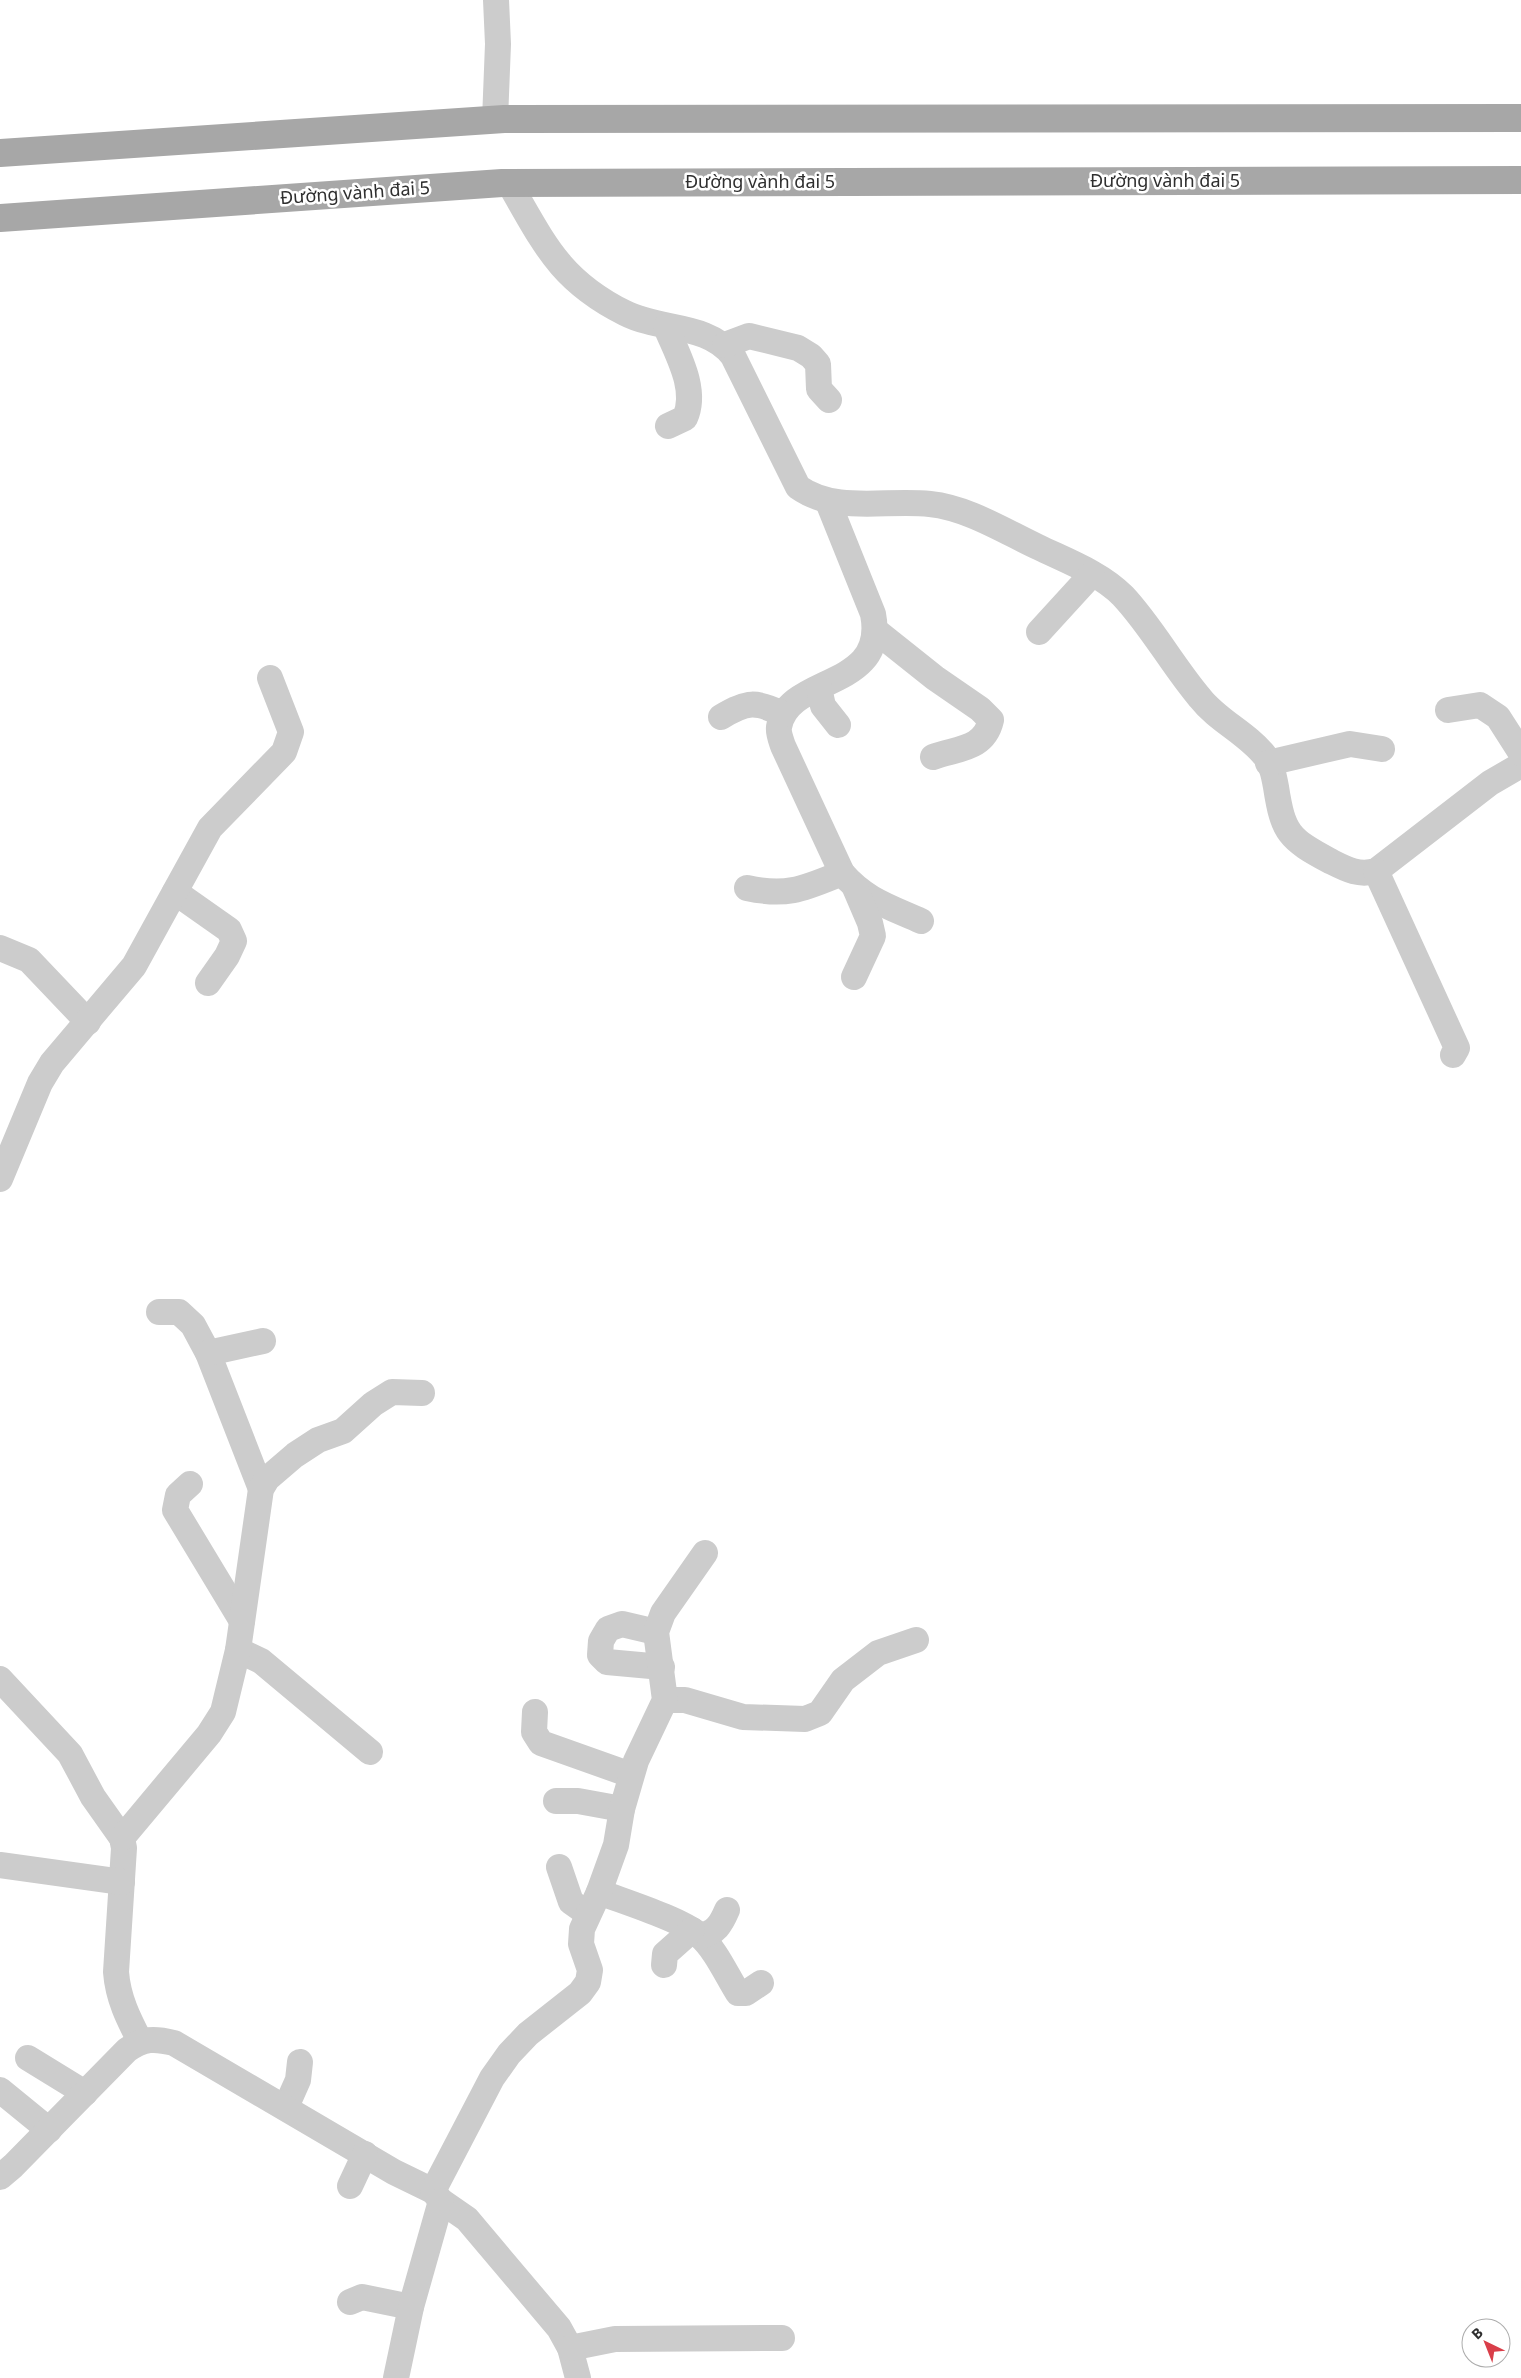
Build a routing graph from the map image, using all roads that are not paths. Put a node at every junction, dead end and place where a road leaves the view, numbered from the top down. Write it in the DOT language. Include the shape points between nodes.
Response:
graph roads {
  1 [pos="496,0"];
  2 [pos="1521,118"];
  3 [pos="495,120"];
  4 [pos="0,154"];
  5 [pos="1521,180"];
  6 [pos="509,183"];
  7 [pos="0,218"];
  8 [pos="666,327"];
  9 [pos="725,345"];
  10 [pos="829,400"];
  11 [pos="668,426"];
  12 [pos="828,502"];
  13 [pos="1092,574"];
  14 [pos="876,631"];
  15 [pos="1039,632"];
  16 [pos="270,678"];
  17 [pos="819,688"];
  18 [pos="1448,710"];
  19 [pos="783,714"];
  20 [pos="721,717"];
  21 [pos="838,725"];
  22 [pos="1382,749"];
  23 [pos="1521,753"];
  24 [pos="933,757"];
  25 [pos="1268,763"];
  26 [pos="1521,765"];
  27 [pos="1376,871"];
  28 [pos="848,880"];
  29 [pos="747,888"];
  30 [pos="175,892"];
  31 [pos="921,921"];
  32 [pos="0,948"];
  33 [pos="854,977"];
  34 [pos="208,983"];
  35 [pos="88,1022"];
  36 [pos="1453,1055"];
  37 [pos="0,1179"];
  38 [pos="159,1312"];
  39 [pos="264,1340"];
  40 [pos="208,1353"];
  41 [pos="422,1393"];
  42 [pos="190,1484"];
  43 [pos="260,1489"];
  44 [pos="705,1553"];
  45 [pos="242,1621"];
  46 [pos="656,1632"];
  47 [pos="916,1640"];
  48 [pos="238,1650"];
  49 [pos="662,1667"];
  50 [pos="0,1679"];
  51 [pos="665,1700"];
  52 [pos="535,1712"];
  53 [pos="370,1752"];
  54 [pos="631,1775"];
  55 [pos="556,1801"];
  56 [pos="622,1809"];
  57 [pos="122,1838"];
  58 [pos="0,1865"];
  59 [pos="558,1867"];
  60 [pos="122,1882"];
  61 [pos="600,1892"];
  62 [pos="727,1910"];
  63 [pos="588,1914"];
  64 [pos="696,1933"];
  65 [pos="664,1965"];
  66 [pos="761,1983"];
  67 [pos="140,2041"];
  68 [pos="28,2058"];
  69 [pos="300,2062"];
  70 [pos="0,2090"];
  71 [pos="85,2093"];
  72 [pos="286,2107"];
  73 [pos="49,2130"];
  74 [pos="366,2154"];
  75 [pos="4,2165"];
  76 [pos="350,2186"];
  77 [pos="437,2196"];
  78 [pos="350,2302"];
  79 [pos="411,2307"];
  80 [pos="782,2338"];
  81 [pos="570,2348"];
  82 [pos="396,2378"];
  83 [pos="578,2378"];
  1 -- 3 [label="street"];
  2 -- 3 [label="main road"];
  3 -- 4 [label="main road"];
  5 -- 6 [label="main road, Đường vành đai 5"];
  6 -- 7 [label="main road, Đường vành đai 5"];
  6 -- 8 [label="street" via="551,256 570,277 626,314"];
  8 -- 9 [label="street" via="702,333"];
  8 -- 11 [label="street" via="689,389 691,405 685,418"];
  9 -- 10 [label="street" via="750,336 798,348 818,364 819,389"];
  9 -- 12 [label="street" via="798,487"];
  12 -- 13 [label="street" via="930,504 958,510"];
  12 -- 14 [label="street" via="873,614"];
  13 -- 15 [label="street"];
  13 -- 25 [label="street" via="1120,594 1199,698 1254,744"];
  14 -- 17 [label="street" via="872,649 860,664"];
  14 -- 24 [label="street" via="991,720 988,731 972,746"];
  16 -- 30 [label="street" via="291,732 284,752 210,828"];
  17 -- 19 [label="street" via="794,702"];
  17 -- 21 [label="street" via="823,706"];
  18 -- 23 [label="street" via="1480,705 1498,717"];
  19 -- 20 [label="street" via="763,704 739,706"];
  19 -- 28 [label="street" via="779,729 783,746"];
  22 -- 25 [label="street" via="1350,744"];
  25 -- 27 [label="street" via="1273,772 1281,817 1289,834 1304,847 1351,872 1366,874"];
  26 -- 27 [label="street" via="1490,783"];
  27 -- 36 [label="street" via="1457,1048"];
  28 -- 29 [label="street" via="772,893"];
  28 -- 31 [label="street" via="869,898"];
  28 -- 33 [label="street" via="870,923 873,936"];
  30 -- 34 [label="street" via="229,930 234,941"];
  30 -- 35 [label="street" via="134,966"];
  32 -- 35 [label="street" via="29,960"];
  35 -- 37 [label="street" via="52,1063 40,1083"];
  38 -- 40 [label="street" via="179,1312 193,1324"];
  39 -- 40 [label="street"];
  40 -- 43 [label="street"];
  41 -- 43 [label="street" via="392,1392 343,1431 318,1440 295,1454"];
  42 -- 45 [label="street" via="178,1495 175,1510"];
  43 -- 45 [label="street"];
  44 -- 46 [label="street" via="663,1613"];
  45 -- 48 [label="street"];
  46 -- 49 [label="street"];
  46 -- 49 [label="street" via="622,1624 608,1629 600,1656 607,1662"];
  47 -- 51 [label="street" via="878,1653 843,1680 820,1713 805,1719 743,1717 685,1700"];
  48 -- 53 [label="street" via="261,1661"];
  48 -- 57 [label="street" via="223,1712 210,1734"];
  49 -- 51 [label="street"];
  50 -- 57 [label="street" via="70,1754 93,1797"];
  51 -- 54 [label="street"];
  52 -- 54 [label="street" via="534,1732 541,1743"];
  54 -- 56 [label="street"];
  55 -- 56 [label="street" via="578,1801"];
  56 -- 61 [label="street" via="616,1845"];
  57 -- 60 [label="street"];
  58 -- 60 [label="street"];
  59 -- 63 [label="street" via="571,1902"];
  60 -- 67 [label="street" via="117,1991"];
  61 -- 63 [label="street"];
  61 -- 64 [label="street"];
  62 -- 64 [label="street" via="721,1924 710,1934"];
  63 -- 77 [label="street" via="581,1944 590,1970 588,1982 580,1993 528,2034 492,2078"];
  64 -- 65 [label="street" via="665,1954"];
  64 -- 66 [label="street" via="710,1947 738,1993 746,1993"];
  67 -- 71 [label="street"];
  67 -- 72 [label="street" via="155,2038 174,2043"];
  68 -- 71 [label="street"];
  69 -- 72 [label="street" via="298,2080"];
  70 -- 73 [label="street"];
  71 -- 73 [label="street"];
  72 -- 74 [label="street"];
  73 -- 75 [label="street"];
  74 -- 76 [label="street"];
  74 -- 77 [label="street"];
  77 -- 79 [label="street"];
  77 -- 81 [label="street" via="467,2219 546,2310"];
  78 -- 79 [label="street" via="362,2297"];
  79 -- 82 [label="street"];
  80 -- 81 [label="street" via="616,2339"];
  81 -- 83 [label="street"];
}
